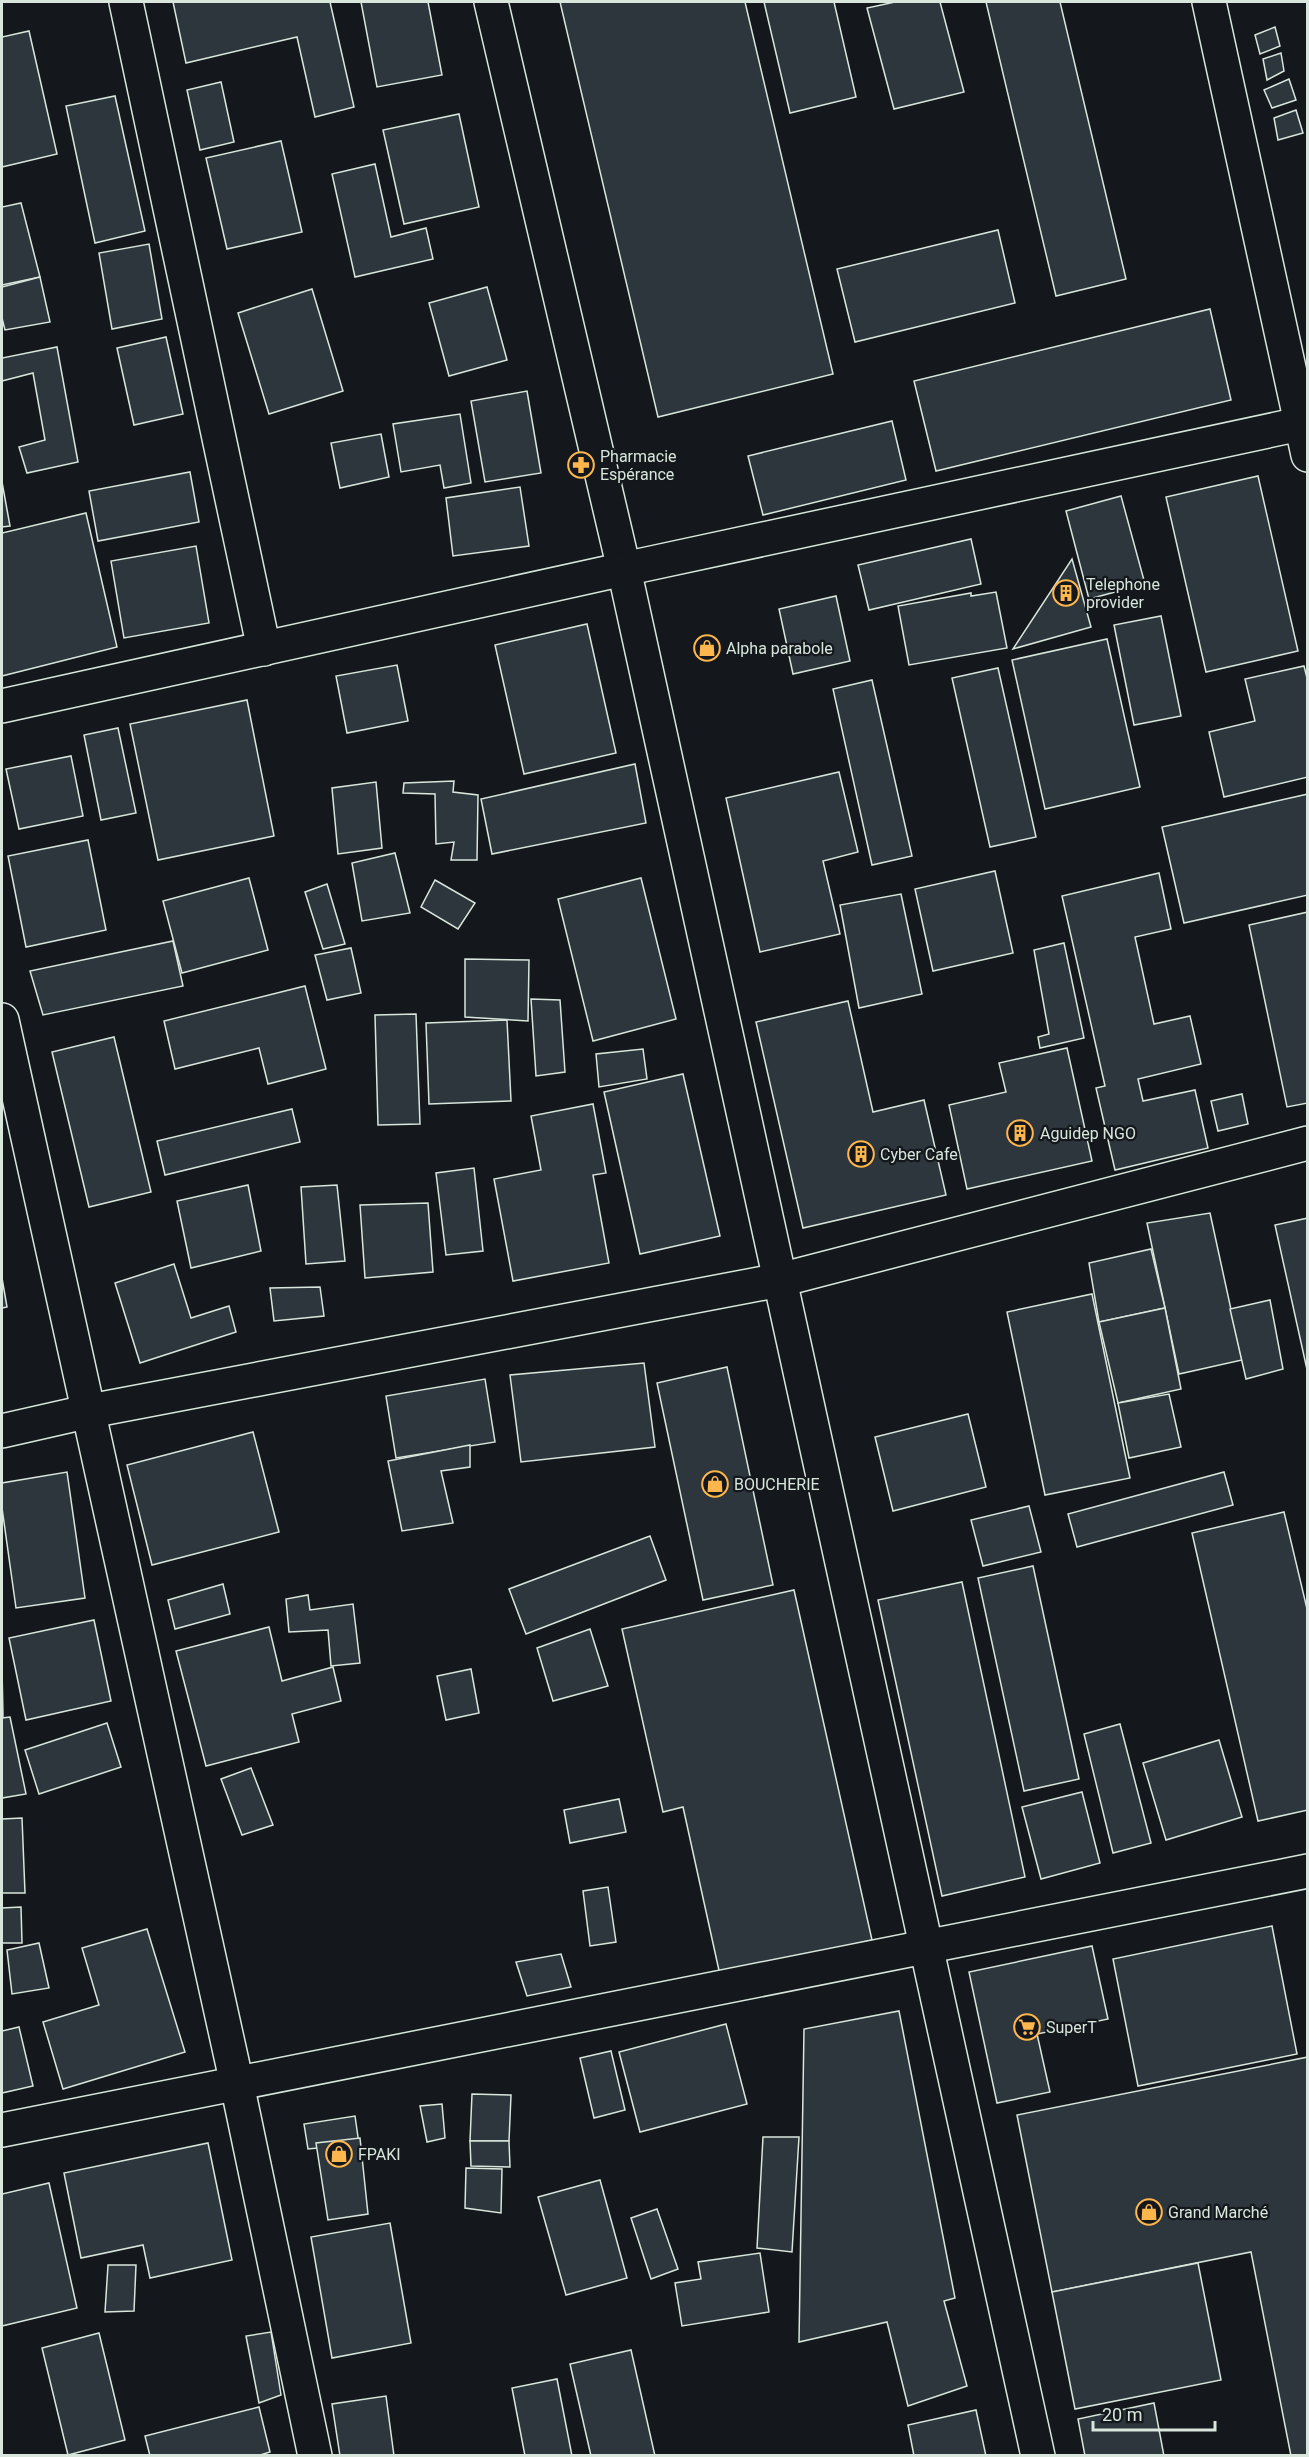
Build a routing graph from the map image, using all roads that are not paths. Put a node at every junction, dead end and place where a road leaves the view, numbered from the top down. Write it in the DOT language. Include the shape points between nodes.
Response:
graph roads {
  1 [pos="126,2"];
  2 [pos="491,2"];
  3 [pos="1209,2"];
  4 [pos="1300,424"];
  5 [pos="1308,455"];
  6 [pos="624,569"];
  7 [pos="264,649"];
  8 [pos="2,706"];
  9 [pos="2,1020"];
  10 [pos="1308,1143"];
  11 [pos="780,1280"];
  12 [pos="90,1411"];
  13 [pos="2,1431"];
  14 [pos="1306,1878"];
  15 [pos="927,1947"];
  16 [pos="237,2084"];
  17 [pos="2,2130"];
  18 [pos="315,2456"];
  19 [pos="1038,2456"];
  1 -- 7 [label="street"];
  2 -- 6 [label="street"];
  3 -- 4 [label="street"];
  4 -- 5 [label="street"];
  4 -- 6 [label="street"];
  6 -- 7 [label="street"];
  6 -- 11 [label="street"];
  7 -- 8 [label="street"];
  9 -- 12 [label="street"];
  10 -- 11 [label="street"];
  11 -- 12 [label="street"];
  11 -- 15 [label="street"];
  12 -- 13 [label="street"];
  12 -- 16 [label="street"];
  14 -- 15 [label="street"];
  15 -- 16 [label="street"];
  15 -- 19 [label="street"];
  16 -- 17 [label="street"];
  16 -- 18 [label="street"];
}
